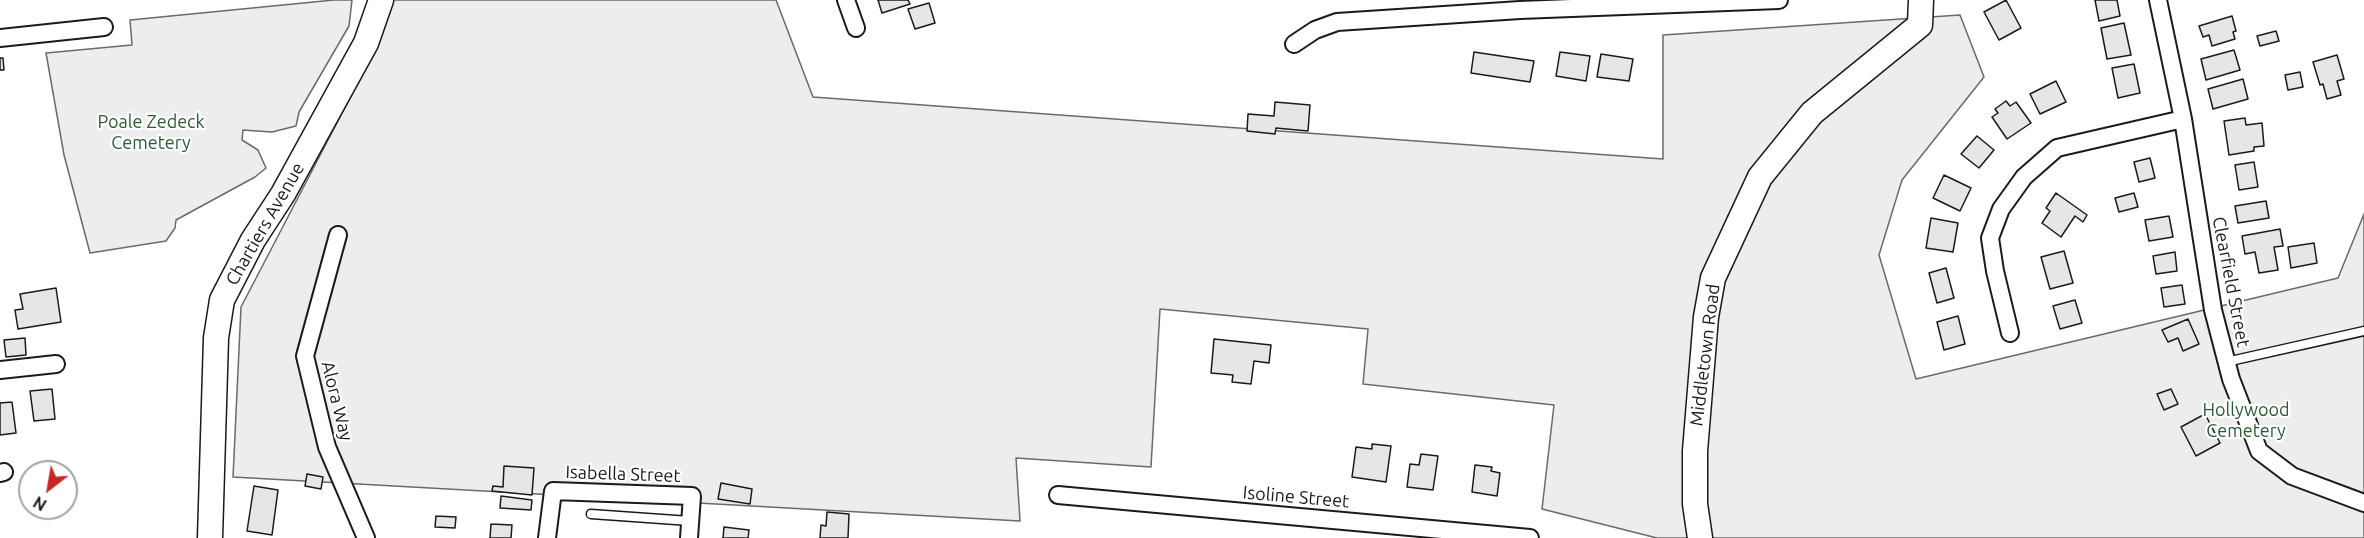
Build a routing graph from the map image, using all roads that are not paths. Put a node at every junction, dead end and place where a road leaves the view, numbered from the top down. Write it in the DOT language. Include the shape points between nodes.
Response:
graph roads {
  1 [pos="381,0"];
  2 [pos="846,0"];
  3 [pos="1779,0"];
  4 [pos="1921,0"];
  5 [pos="2158,0"];
  6 [pos="1695,2"];
  7 [pos="1461,7"];
  8 [pos="104,27"];
  9 [pos="856,28"];
  10 [pos="0,38"];
  11 [pos="1294,44"];
  12 [pos="2183,118"];
  13 [pos="338,235"];
  14 [pos="2364,331"];
  15 [pos="2010,333"];
  16 [pos="2226,362"];
  17 [pos="56,364"];
  18 [pos="0,370"];
  19 [pos="1058,495"];
  20 [pos="2364,503"];
  21 [pos="591,514"];
  22 [pos="690,530"];
  23 [pos="210,538"];
  24 [pos="366,538"];
  25 [pos="547,538"];
  26 [pos="1530,538"];
  27 [pos="1700,538"];
  1 -- 23 [label="street, Chartiers Avenue" via="366,42 222,300 216,338"];
  2 -- 9 [label="street"];
  3 -- 6 [label="street"];
  4 -- 27 [label="street, Middletown Road" via="1920,25 1812,113 1760,177 1713,278 1695,451 1695,504"];
  5 -- 12 [label="street, Clearfield Street"];
  6 -- 7 [label="street"];
  7 -- 11 [label="street" via="1336,22"];
  8 -- 10 [label="street"];
  12 -- 15 [label="street" via="2057,148 2024,177 2001,209 1990,238"];
  12 -- 16 [label="street, Clearfield Street" via="2213,310"];
  13 -- 24 [label="street, Alora Way" via="305,356 327,447"];
  14 -- 16 [label="lane"];
  16 -- 20 [label="street, Clearfield Street" via="2259,451 2292,476"];
  17 -- 18 [label="street"];
  19 -- 26 [label="street, Isoline Street"];
  21 -- 22 [label="lane"];
  22 -- 25 [label="street, Isabella Street" via="692,496 553,491"];
}
